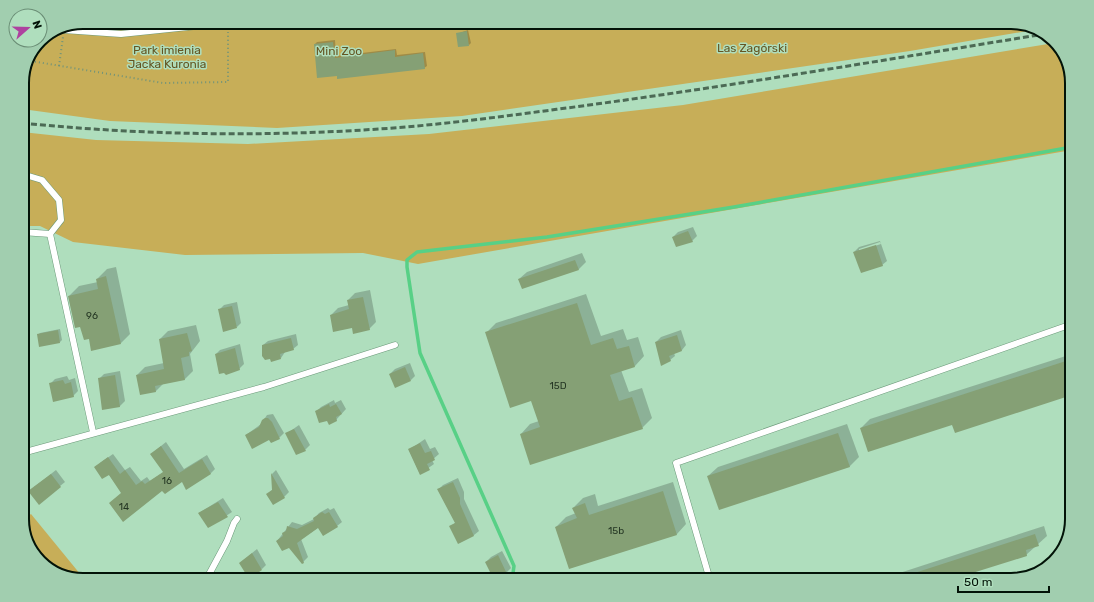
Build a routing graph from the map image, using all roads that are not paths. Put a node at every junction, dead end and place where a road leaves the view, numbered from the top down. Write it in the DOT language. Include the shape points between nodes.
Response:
graph roads {
  1 [pos="166,29"];
  2 [pos="71,30"];
  3 [pos="29,176"];
  4 [pos="29,232"];
  5 [pos="50,234"];
  6 [pos="1065,326"];
  7 [pos="395,344"];
  8 [pos="93,432"];
  9 [pos="29,451"];
  10 [pos="237,519"];
  11 [pos="210,573"];
  12 [pos="708,573"];
  1 -- 2 [label="lane" via="121,34"];
  3 -- 5 [label="lane" via="42,180 59,200 61,220"];
  4 -- 5 [label="lane"];
  5 -- 8 [label="lane"];
  6 -- 12 [label="lane" via="676,463"];
  7 -- 8 [label="lane" via="264,387"];
  8 -- 9 [label="lane"];
  10 -- 11 [label="lane"];
}
